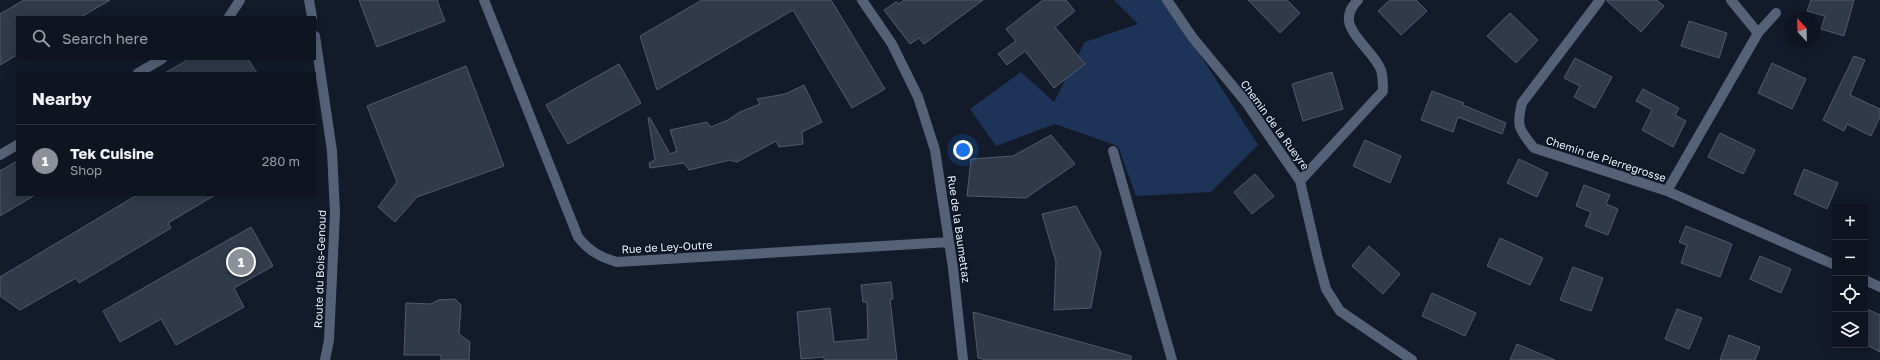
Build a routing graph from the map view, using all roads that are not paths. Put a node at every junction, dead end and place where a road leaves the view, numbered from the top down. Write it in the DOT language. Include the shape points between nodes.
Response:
graph roads {
  1 [pos="240,0"];
  2 [pos="309,0"];
  3 [pos="484,0"];
  4 [pos="862,0"];
  5 [pos="1167,0"];
  6 [pos="1358,0"];
  7 [pos="1600,0"];
  8 [pos="1731,0"];
  9 [pos="1776,13"];
  10 [pos="230,16"];
  11 [pos="312,16"];
  12 [pos="1758,33"];
  13 [pos="316,43"];
  14 [pos="160,60"];
  15 [pos="140,72"];
  16 [pos="16,146"];
  17 [pos="1113,151"];
  18 [pos="0,155"];
  19 [pos="1300,181"];
  20 [pos="1667,191"];
  21 [pos="949,242"];
  22 [pos="1832,264"];
  23 [pos="1868,281"];
  24 [pos="1880,287"];
  25 [pos="325,360"];
  26 [pos="963,360"];
  27 [pos="1172,360"];
  28 [pos="1412,360"];
  1 -- 10 [label="street"];
  2 -- 11 [label="street"];
  3 -- 21 [label="street, Rue de Ley-Outre" via="578,237 588,249 600,257 617,262"];
  4 -- 21 [label="street, Rue de la Baumettaz" via="892,44 918,97 935,150"];
  5 -- 19 [label="street, Chemin de la Rueyre" via="1193,38 1245,100"];
  6 -- 19 [label="street" via="1351,7 1349,25 1380,69 1383,91"];
  7 -- 20 [label="street, Chemin de Pierregrosse" via="1522,102 1519,115 1520,130 1534,148"];
  8 -- 12 [label="street"];
  9 -- 12 [label="street"];
  12 -- 20 [label="street"];
  13 -- 25 [label="street, Route du Bois-Genoud" via="332,151 335,213 329,340"];
  14 -- 15 [label="street"];
  16 -- 18 [label="street"];
  17 -- 27 [label="street"];
  19 -- 28 [label="street, Chemin de la Rueyre" via="1326,289 1340,311"];
  20 -- 22 [label="street, Chemin de Pierregrosse"];
  21 -- 26 [label="street, Rue de la Baumettaz"];
  23 -- 24 [label="street"];
}
